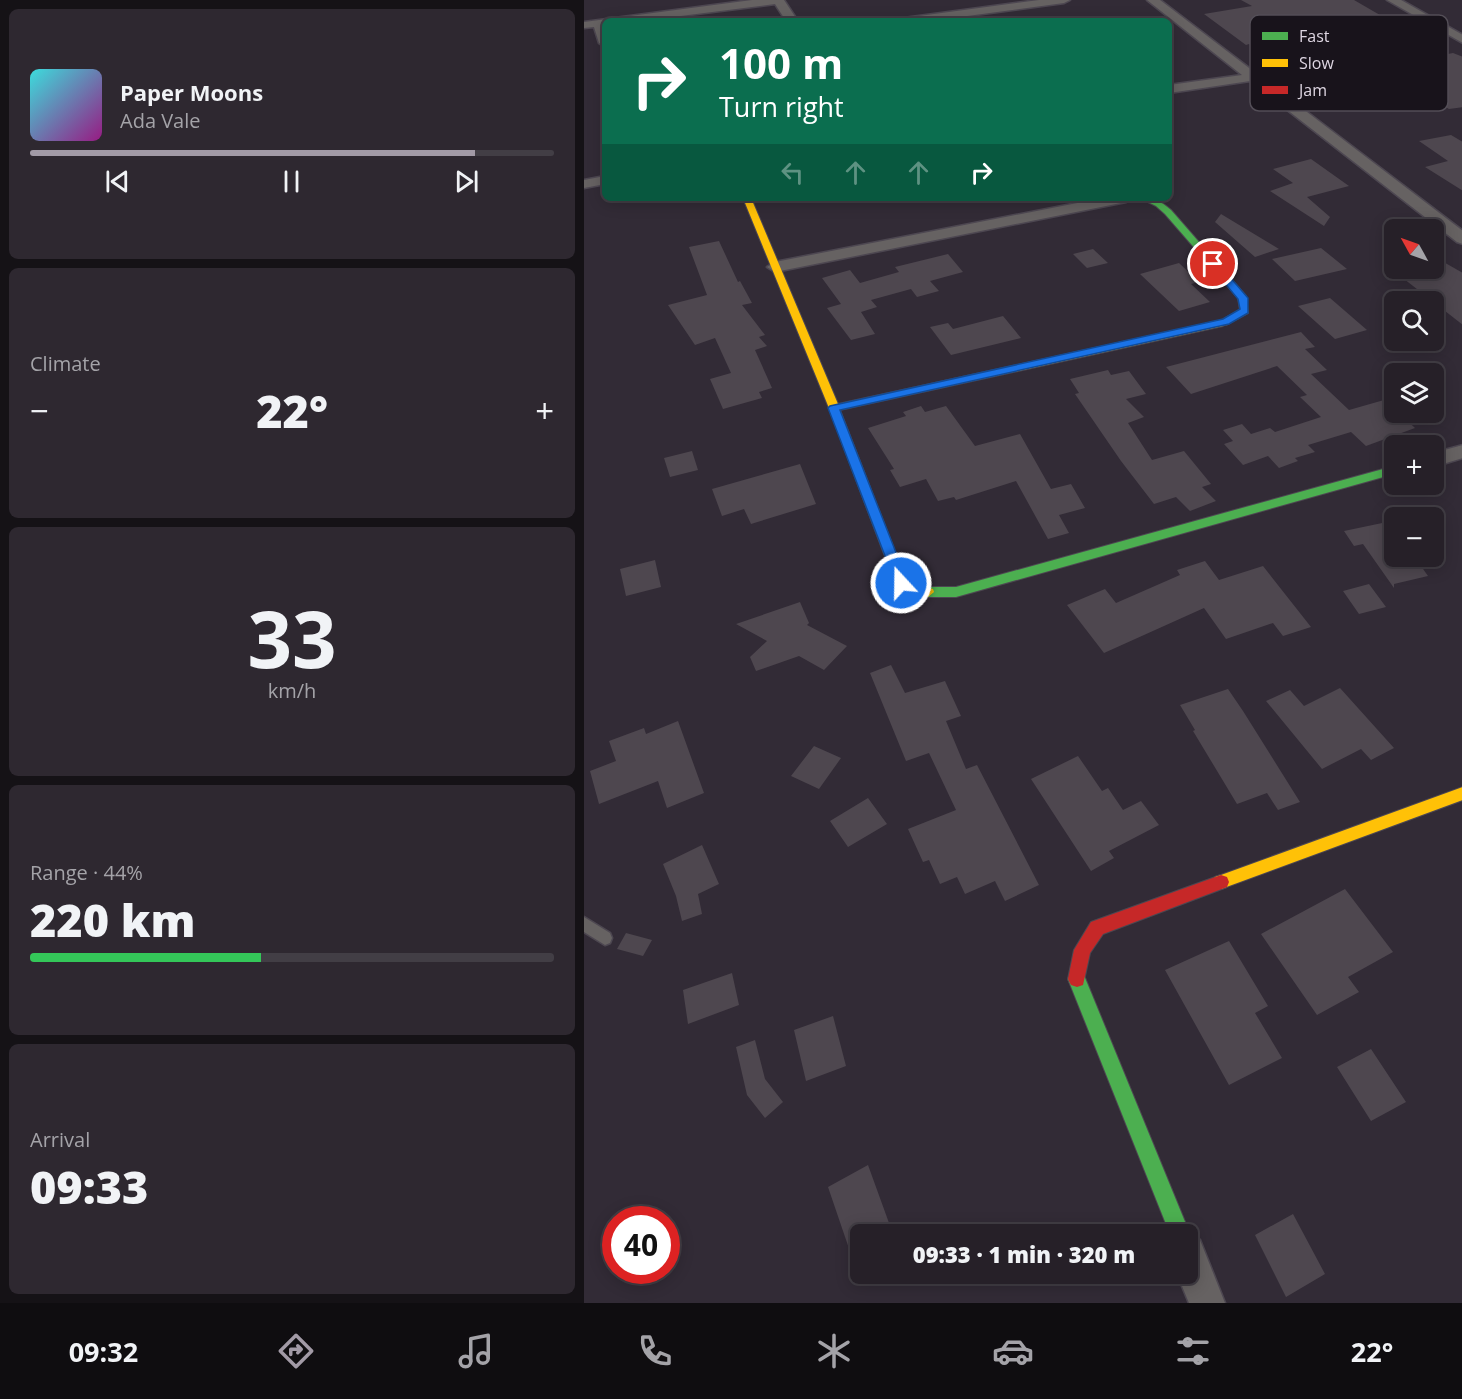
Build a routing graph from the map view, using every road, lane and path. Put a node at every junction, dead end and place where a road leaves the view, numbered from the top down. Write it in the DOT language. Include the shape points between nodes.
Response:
graph roads {
  1 [pos="963,0"];
  2 [pos="1064,0"];
  3 [pos="1153,0"];
  4 [pos="1393,0"];
  5 [pos="974,12"];
  6 [pos="1419,15"];
  7 [pos="637,18"];
  8 [pos="790,18"];
  9 [pos="927,18"];
  10 [pos="602,23"];
  11 [pos="584,25"];
  12 [pos="1448,31"];
  13 [pos="1463,40"];
  14 [pos="1250,76"];
  15 [pos="1250,77"];
  16 [pos="1172,89"];
  17 [pos="1295,111"];
  18 [pos="602,181"];
  19 [pos="584,184"];
  20 [pos="748,201"];
  21 [pos="1111,201"];
  22 [pos="1152,201"];
  23 [pos="1463,239"];
  24 [pos="775,267"];
  25 [pos="834,408"];
  26 [pos="1463,452"];
  27 [pos="1444,457"];
  28 [pos="1384,473"];
  29 [pos="1463,793"];
  30 [pos="584,924"];
  31 [pos="605,938"];
  32 [pos="1176,1224"];
  33 [pos="1198,1280"];
  34 [pos="1207,1303"];
  1 -- 5 [label="street"];
  2 -- 5 [label="street"];
  3 -- 14 [label="street"];
  4 -- 6 [label="street"];
  5 -- 9 [label="street"];
  7 -- 8 [label="street" via="778,0"];
  10 -- 11 [label="street"];
  12 -- 13 [label="street"];
  15 -- 16 [label="street"];
  17 -- 23 [label="street"];
  18 -- 19 [label="street"];
  20 -- 24 [label="street"];
  21 -- 24 [label="street"];
  22 -- 25 [label="street" via="1168,212 1243,298 1245,310 1226,322"];
  24 -- 25 [label="street"];
  25 -- 28 [label="street" via="901,583 938,595"];
  26 -- 27 [label="street"];
  29 -- 32 [label="street" via="1097,928 1082,950 1076,976"];
  30 -- 31 [label="lane"];
  33 -- 34 [label="street"];
}
